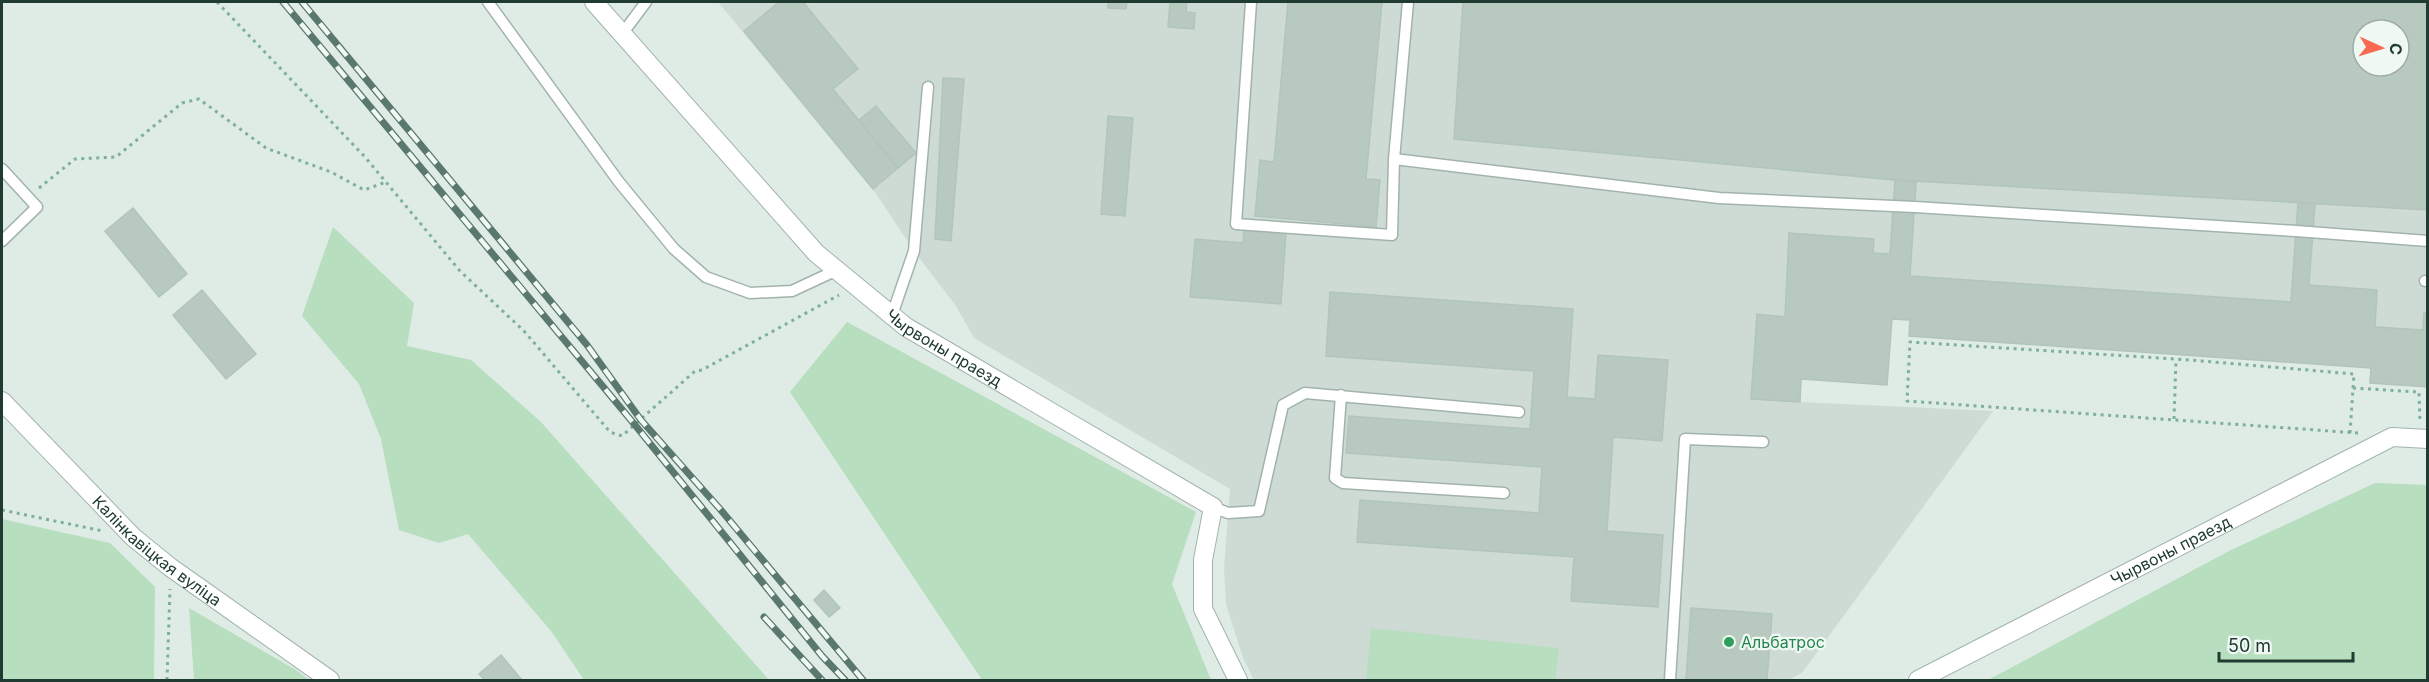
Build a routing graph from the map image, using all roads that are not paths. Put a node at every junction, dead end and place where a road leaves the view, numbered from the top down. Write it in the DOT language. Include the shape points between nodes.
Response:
graph roads {
  1 [pos="488,2"];
  2 [pos="594,2"];
  3 [pos="646,2"];
  4 [pos="1251,2"];
  5 [pos="1408,2"];
  6 [pos="621,34"];
  7 [pos="928,87"];
  8 [pos="1394,159"];
  9 [pos="2,169"];
  10 [pos="2,241"];
  11 [pos="2427,241"];
  12 [pos="837,270"];
  13 [pos="892,315"];
  14 [pos="1341,395"];
  15 [pos="2,401"];
  16 [pos="1519,412"];
  17 [pos="2424,439"];
  18 [pos="1763,442"];
  19 [pos="1504,494"];
  20 [pos="1213,507"];
  21 [pos="330,681"];
  22 [pos="1238,681"];
  23 [pos="1670,681"];
  24 [pos="1918,681"];
  1 -- 12 [label="lane" via="619,182 674,249 706,277 750,293 781,292 792,291"];
  2 -- 6 [label="street, Чырвоны праезд"];
  3 -- 6 [label="lane"];
  4 -- 8 [label="lane" via="1236,224 1392,235"];
  5 -- 8 [label="lane"];
  6 -- 12 [label="street, Чырвоны праезд" via="816,254"];
  7 -- 13 [label="lane" via="914,252"];
  8 -- 11 [label="lane" via="1719,198"];
  9 -- 10 [label="lane" via="37,207"];
  12 -- 13 [label="street, Чырвоны праезд"];
  13 -- 20 [label="street, Чырвоны праезд" via="906,327"];
  14 -- 16 [label="lane"];
  14 -- 19 [label="lane" via="1335,477 1343,483"];
  14 -- 20 [label="lane" via="1305,393 1283,405 1259,511 1228,513"];
  15 -- 21 [label="street, Калінкавіцкая вуліца" via="133,537"];
  17 -- 24 [label="street, Чырвоны праезд" via="2392,437"];
  18 -- 23 [label="lane" via="1685,439"];
  20 -- 22 [label="street" via="1203,560 1203,609"];
}
